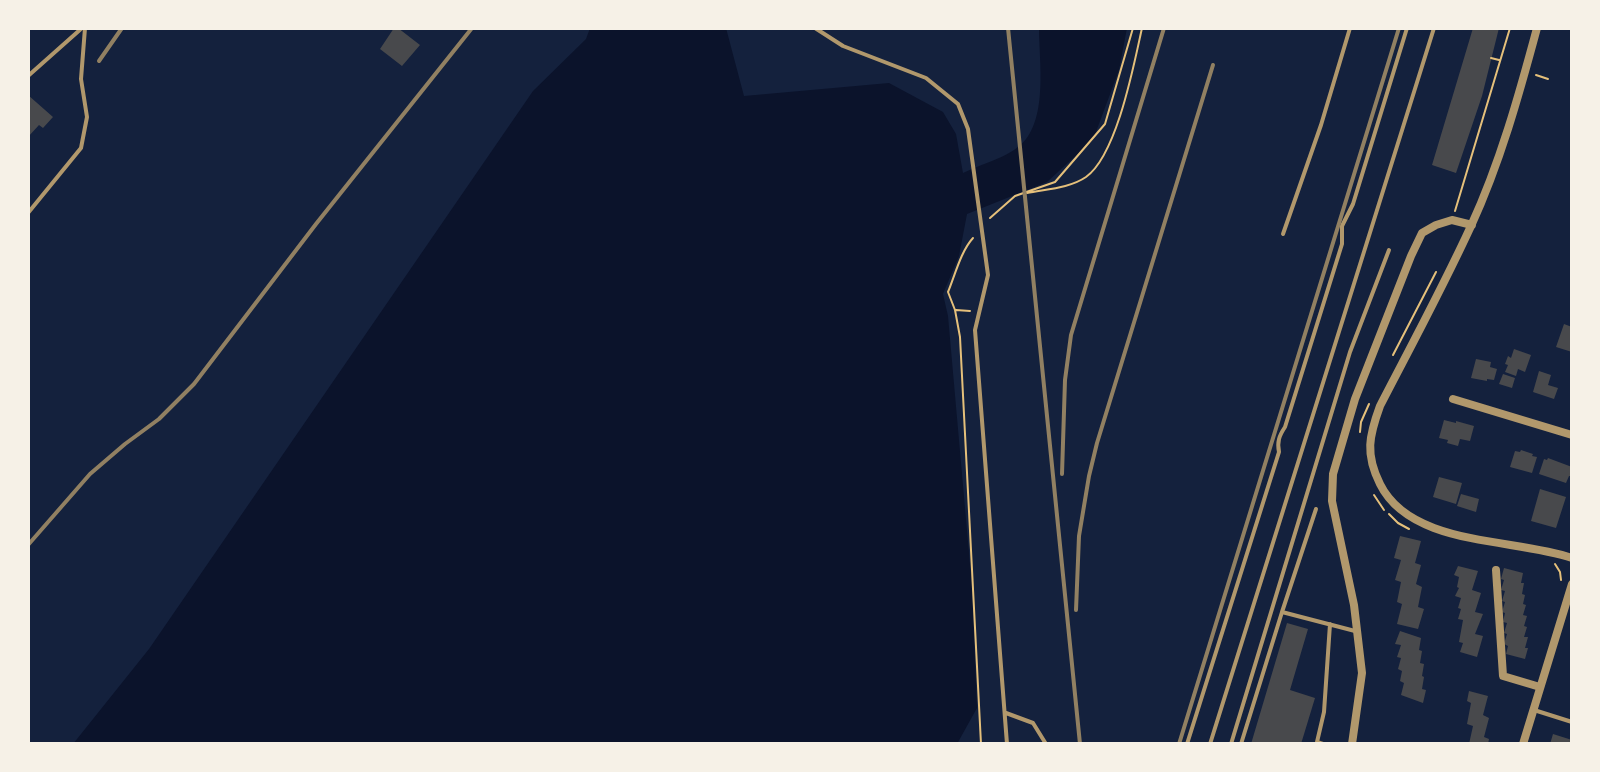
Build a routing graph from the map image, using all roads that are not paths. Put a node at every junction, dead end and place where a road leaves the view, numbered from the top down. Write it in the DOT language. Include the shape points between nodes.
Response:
graph roads {
  1 [pos="84,28"];
  2 [pos="815,28"];
  3 [pos="1350,28"];
  4 [pos="1407,28"];
  5 [pos="1434,28"];
  6 [pos="1537,28"];
  7 [pos="28,76"];
  8 [pos="28,213"];
  9 [pos="1472,225"];
  10 [pos="1283,234"];
  11 [pos="1389,250"];
  12 [pos="1453,399"];
  13 [pos="1572,435"];
  14 [pos="1316,509"];
  15 [pos="1572,558"];
  16 [pos="1496,570"];
  17 [pos="1571,590"];
  18 [pos="1282,612"];
  19 [pos="1330,624"];
  20 [pos="1357,631"];
  21 [pos="1540,687"];
  22 [pos="1534,710"];
  23 [pos="1005,713"];
  24 [pos="1572,722"];
  25 [pos="1319,743"];
  26 [pos="1007,744"];
  27 [pos="1046,744"];
  28 [pos="1187,744"];
  29 [pos="1210,744"];
  30 [pos="1231,744"];
  31 [pos="1241,744"];
  32 [pos="1352,744"];
  33 [pos="1523,744"];
  1 -- 7 [label="lane"];
  1 -- 8 [label="lane" via="81,79 87,117 81,148"];
  2 -- 23 [label="lane" via="843,46 926,78 958,104 968,129 988,275 975,330"];
  3 -- 10 [label="lane"];
  4 -- 28 [label="lane"];
  5 -- 29 [label="lane"];
  6 -- 9 [label="street" via="1509,127"];
  9 -- 15 [label="street" via="1380,406 1370,432 1373,469 1398,507 1421,523"];
  9 -- 20 [label="street" via="1452,220 1422,233 1355,399 1333,474 1332,501"];
  11 -- 30 [label="lane" via="1350,352"];
  12 -- 13 [label="street"];
  14 -- 18 [label="lane"];
  16 -- 21 [label="street" via="1503,676"];
  17 -- 21 [label="street"];
  18 -- 19 [label="lane"];
  18 -- 31 [label="lane"];
  19 -- 20 [label="lane"];
  19 -- 25 [label="lane"];
  20 -- 32 [label="street" via="1362,673"];
  21 -- 22 [label="street"];
  22 -- 24 [label="lane"];
  22 -- 33 [label="street"];
  23 -- 26 [label="lane"];
  23 -- 27 [label="lane" via="1033,723"];
}
